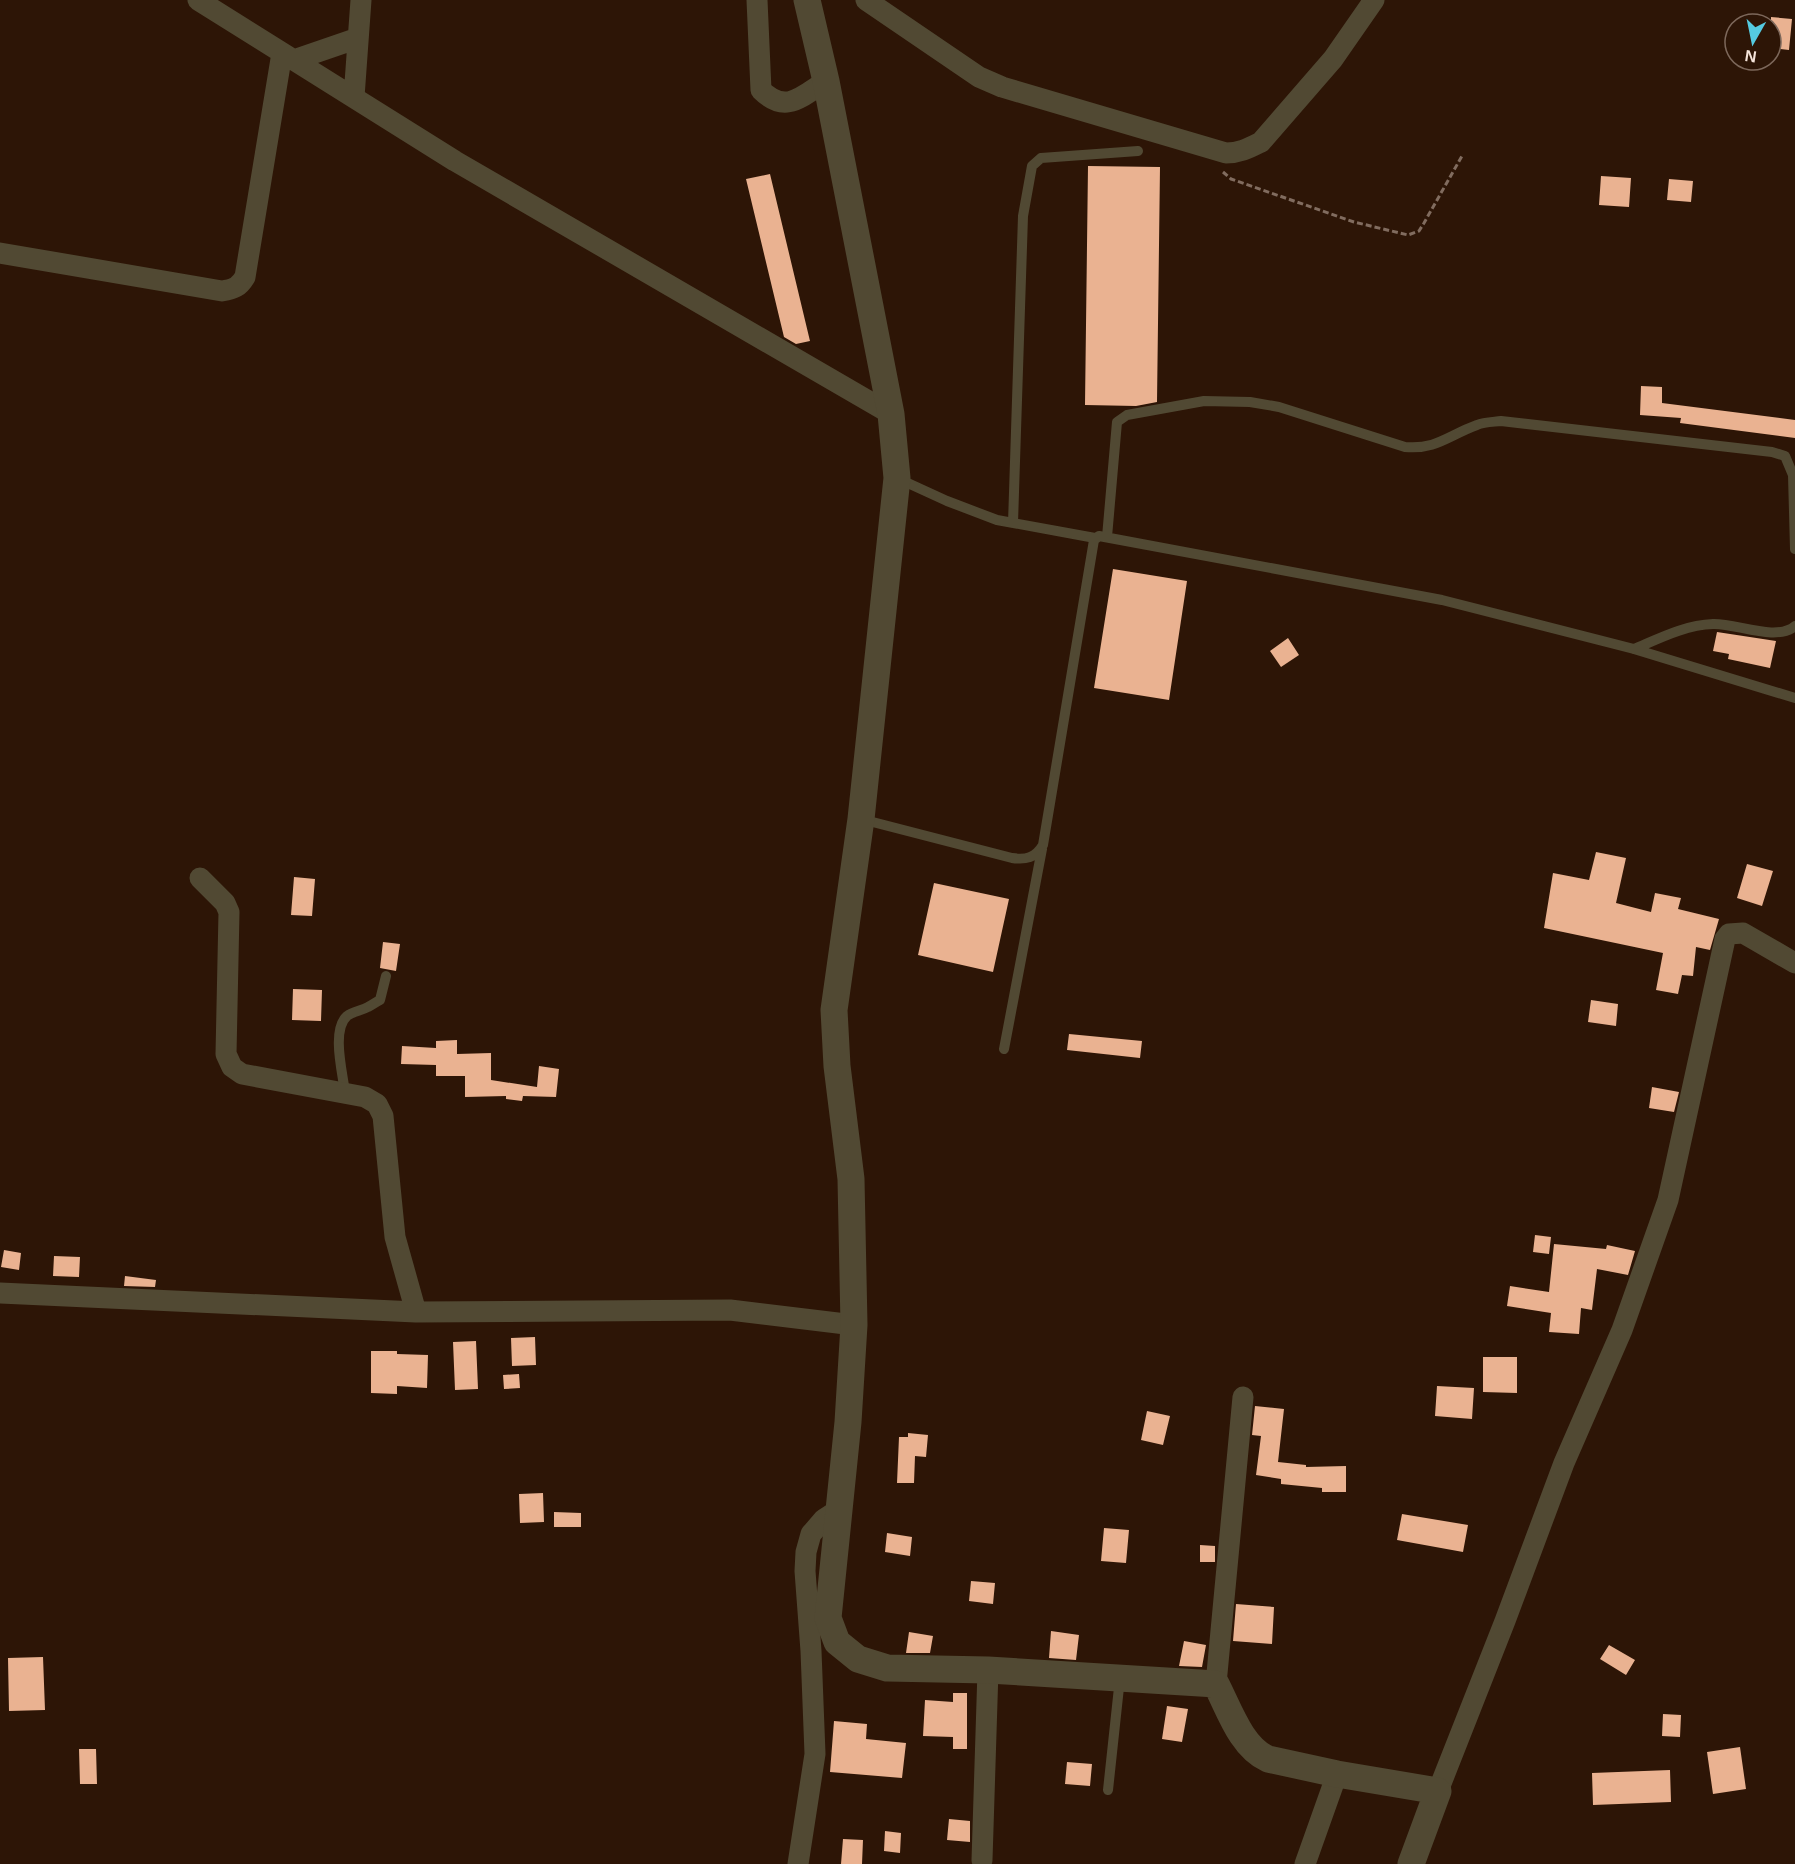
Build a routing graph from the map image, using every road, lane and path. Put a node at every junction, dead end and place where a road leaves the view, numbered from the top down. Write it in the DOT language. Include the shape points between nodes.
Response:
graph roads {
  1 [pos="198,0"];
  2 [pos="361,0"];
  3 [pos="757,0"];
  4 [pos="807,0"];
  5 [pos="866,0"];
  6 [pos="1374,0"];
  7 [pos="358,38"];
  8 [pos="288,57"];
  9 [pos="826,81"];
  10 [pos="354,97"];
  11 [pos="1200,145"];
  12 [pos="1138,151"];
  13 [pos="1462,156"];
  14 [pos="0,253"];
  15 [pos="891,414"];
  16 [pos="897,478"];
  17 [pos="1013,523"];
  18 [pos="1107,537"];
  19 [pos="1095,538"];
  20 [pos="1795,549"];
  21 [pos="1795,626"];
  22 [pos="1634,649"];
  23 [pos="1795,698"];
  24 [pos="861,819"];
  25 [pos="1042,845"];
  26 [pos="200,878"];
  27 [pos="1795,963"];
  28 [pos="386,976"];
  29 [pos="1004,1048"];
  30 [pos="345,1093"];
  31 [pos="0,1293"];
  32 [pos="416,1312"];
  33 [pos="854,1325"];
  34 [pos="1244,1397"];
  35 [pos="838,1510"];
  36 [pos="988,1670"];
  37 [pos="1120,1678"];
  38 [pos="1216,1684"];
  39 [pos="1337,1774"];
  40 [pos="1107,1790"];
  41 [pos="1438,1791"];
  42 [pos="982,1860"];
  43 [pos="798,1864"];
  44 [pos="1305,1864"];
  45 [pos="1411,1864"];
  1 -- 8 [label="street"];
  2 -- 7 [label="street"];
  3 -- 9 [label="street" via="761,90 783,104"];
  4 -- 9 [label="street"];
  5 -- 11 [label="street" via="979,77 1002,87"];
  6 -- 11 [label="street" via="1333,59 1261,142 1236,153"];
  7 -- 8 [label="street"];
  7 -- 10 [label="street"];
  8 -- 10 [label="street"];
  8 -- 14 [label="street" via="245,277 239,286 222,291"];
  9 -- 15 [label="street"];
  10 -- 15 [label="street" via="455,161"];
  11 -- 13 [label="path" via="1231,179 1354,222 1408,235 1419,231"];
  12 -- 17 [label="lane" via="1041,158 1032,166 1023,216"];
  15 -- 16 [label="street"];
  16 -- 17 [label="lane" via="946,501"];
  16 -- 24 [label="street"];
  17 -- 19 [label="lane"];
  18 -- 19 [label="lane"];
  18 -- 20 [label="lane" via="1117,422 1127,415 1204,401 1279,407 1405,447 1421,448 1479,424 1501,421 1772,452 1785,456 1792,475"];
  18 -- 22 [label="lane" via="1442,600"];
  19 -- 25 [label="lane"];
  21 -- 22 [label="lane" via="1777,632 1716,624 1690,626"];
  22 -- 23 [label="lane"];
  24 -- 25 [label="lane" via="1012,858 1032,857"];
  24 -- 33 [label="street" via="834,1010 850,1179"];
  25 -- 29 [label="lane"];
  26 -- 30 [label="street" via="229,912 226,1054 232,1067 242,1074"];
  27 -- 41 [label="street" via="1743,933 1729,934 1725,939 1668,1200 1622,1330 1564,1463"];
  28 -- 30 [label="lane" via="380,1000 349,1014 341,1022 339,1046"];
  30 -- 32 [label="street" via="365,1096 377,1104 383,1116 395,1237"];
  31 -- 32 [label="street"];
  32 -- 33 [label="street" via="730,1311"];
  33 -- 35 [label="street"];
  34 -- 38 [label="street"];
  35 -- 36 [label="street" via="828,1618 837,1642 858,1659 887,1668"];
  35 -- 43 [label="street" via="811,1534 806,1552 815,1754"];
  36 -- 37 [label="street"];
  36 -- 42 [label="street"];
  37 -- 38 [label="street"];
  37 -- 40 [label="lane"];
  38 -- 39 [label="street" via="1240,1732 1260,1755"];
  39 -- 41 [label="street"];
  39 -- 44 [label="street"];
  41 -- 45 [label="street"];
}
